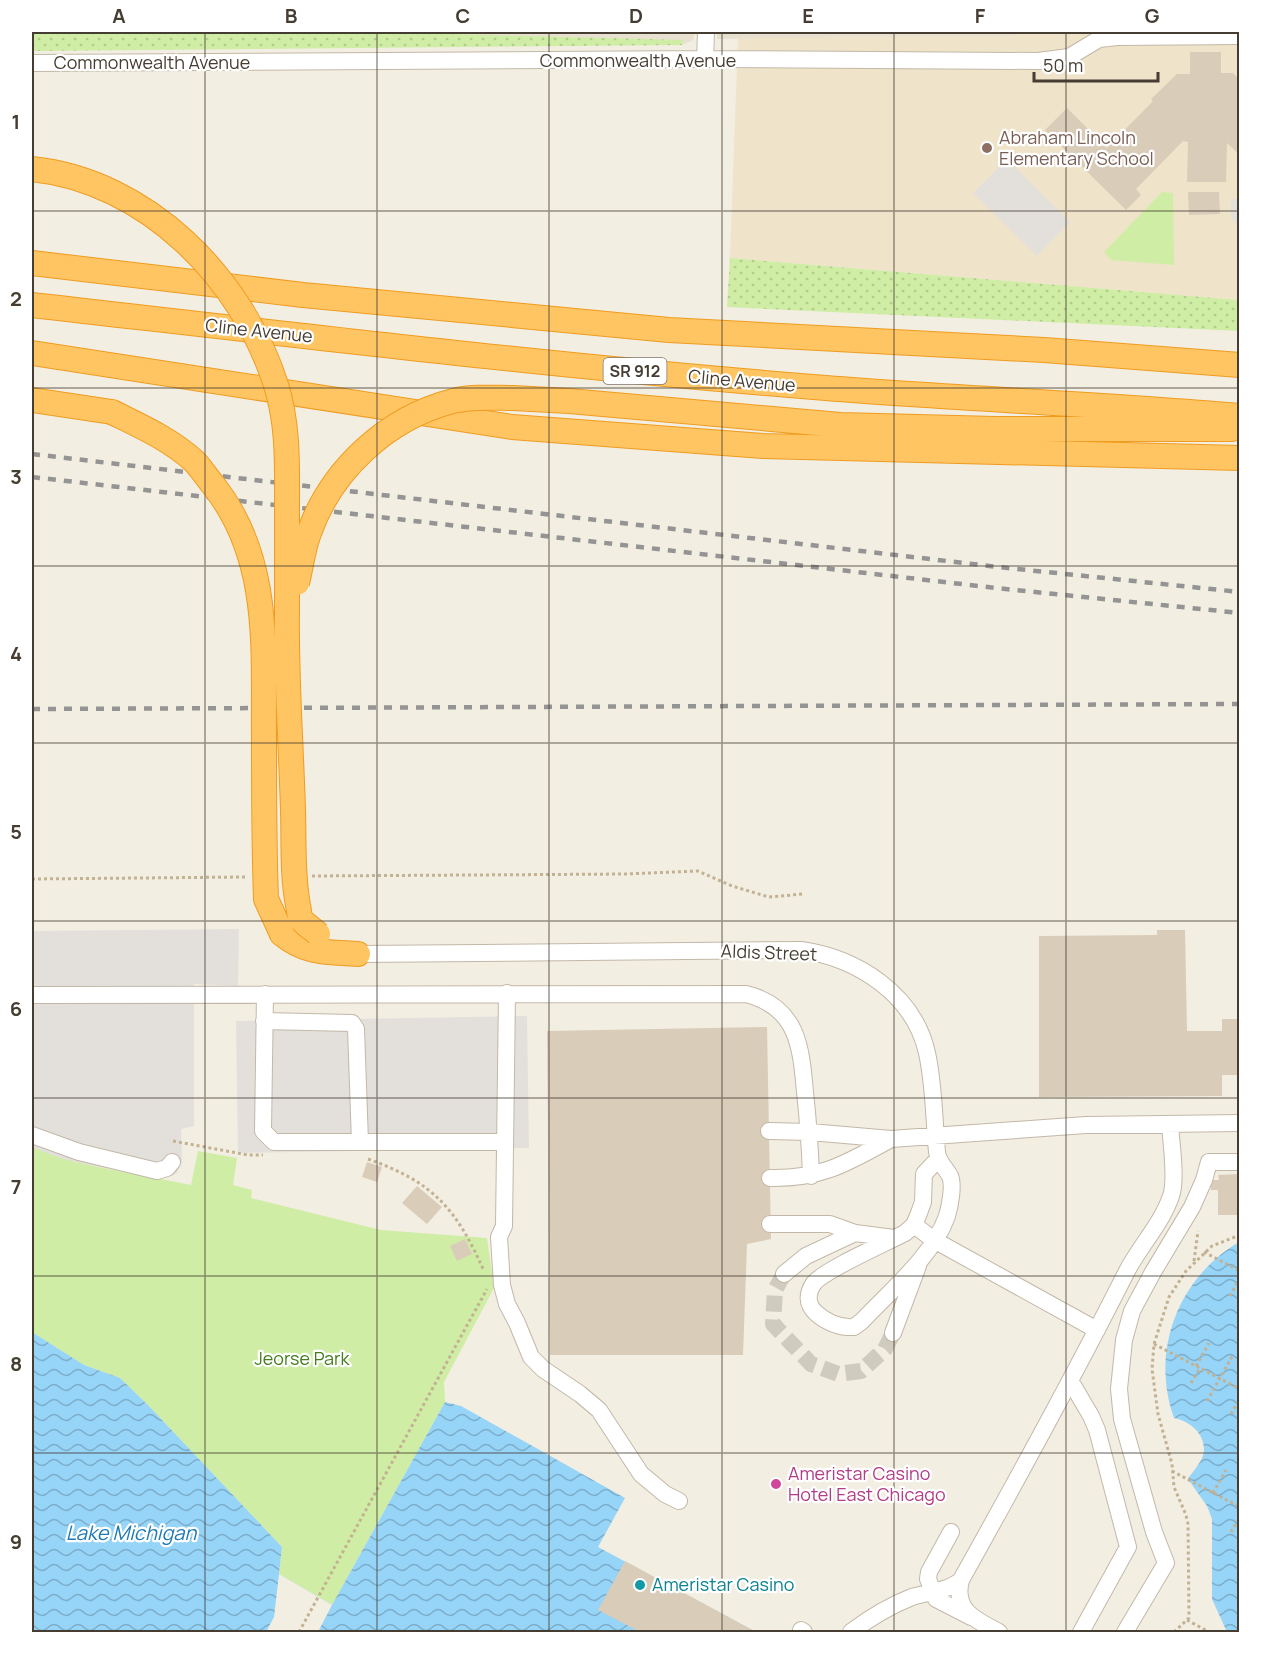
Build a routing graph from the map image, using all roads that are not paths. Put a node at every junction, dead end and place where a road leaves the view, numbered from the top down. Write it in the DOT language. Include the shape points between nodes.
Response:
graph roads {
  1 [pos="706,32"];
  2 [pos="1239,36"];
  3 [pos="705,59"];
  4 [pos="32,63"];
  5 [pos="32,169"];
  6 [pos="32,263"];
  7 [pos="32,305"];
  8 [pos="32,353"];
  9 [pos="1239,365"];
  10 [pos="32,400"];
  11 [pos="1239,416"];
  12 [pos="1239,429"];
  13 [pos="1239,459"];
  14 [pos="287,626"];
  15 [pos="358,954"];
  16 [pos="507,993"];
  17 [pos="264,994"];
  18 [pos="32,995"];
  19 [pos="264,1021"];
  20 [pos="1170,1124"];
  21 [pos="1239,1124"];
  22 [pos="769,1131"];
  23 [pos="810,1132"];
  24 [pos="32,1135"];
  25 [pos="936,1136"];
  26 [pos="891,1139"];
  27 [pos="505,1142"];
  28 [pos="362,1150"];
  29 [pos="938,1159"];
  30 [pos="172,1162"];
  31 [pos="1239,1162"];
  32 [pos="811,1176"];
  33 [pos="770,1178"];
  34 [pos="770,1224"];
  35 [pos="914,1225"];
  36 [pos="855,1233"];
  37 [pos="895,1239"];
  38 [pos="934,1240"];
  39 [pos="921,1259"];
  40 [pos="784,1274"];
  41 [pos="1097,1330"];
  42 [pos="892,1333"];
  43 [pos="1071,1382"];
  44 [pos="679,1501"];
  45 [pos="951,1532"];
  46 [pos="961,1580"];
  47 [pos="932,1592"];
  48 [pos="974,1619"];
  49 [pos="852,1632"];
  50 [pos="999,1632"];
  51 [pos="1081,1632"];
  52 [pos="1125,1632"];
  1 -- 3 [label="street"];
  2 -- 3 [label="street, Commonwealth Avenue" via="1100,39 1069,57 1038,61"];
  3 -- 4 [label="street, Commonwealth Avenue"];
  5 -- 14 [label="highway, bridge" via="80,179 110,191 155,218 184,240 234,298 249,322 276,386 284,423 288,466"];
  6 -- 9 [label="highway" via="303,295 669,330 1044,350"];
  7 -- 11 [label="highway, Cline Avenue / SR 912" via="615,370"];
  8 -- 13 [label="highway" via="512,427 763,446"];
  10 -- 15 [label="highway, bridge" via="112,412 157,435 195,462 233,512 256,574 263,642 266,899 282,934 294,944 316,951"];
  12 -- 14 [label="highway, bridge" via="840,425 569,400 453,401 391,428 363,449 340,476 308,535"];
  14 -- 15 [label="highway, bridge" via="294,883 301,919 318,934"];
  15 -- 25 [label="street, Aldis Street" via="789,950 823,953 876,979 912,1018 927,1054"];
  16 -- 17 [label="street"];
  16 -- 23 [label="street" via="734,993 765,1000 786,1017 799,1043"];
  16 -- 27 [label="street"];
  17 -- 18 [label="street"];
  17 -- 19 [label="street"];
  19 -- 28 [label="street" via="263,1131 274,1142"];
  19 -- 28 [label="street" via="352,1023 356,1029"];
  20 -- 21 [label="street"];
  20 -- 25 [label="street" via="1086,1125"];
  20 -- 41 [label="street" via="1172,1195"];
  22 -- 23 [label="street"];
  23 -- 26 [label="street"];
  23 -- 32 [label="street"];
  24 -- 30 [label="street" via="157,1171"];
  25 -- 26 [label="street"];
  25 -- 29 [label="street, Aldis Street"];
  26 -- 32 [label="street" via="848,1163"];
  27 -- 28 [label="street"];
  27 -- 44 [label="street" via="504,1226 492,1269 527,1349 536,1363 599,1410 641,1474"];
  29 -- 35 [label="street" via="924,1174 923,1202"];
  29 -- 38 [label="street" via="951,1178 946,1216"];
  31 -- 52 [label="street" via="1209,1162 1192,1207 1127,1324 1119,1389 1122,1419 1166,1563"];
  32 -- 33 [label="street"];
  34 -- 36 [label="street" via="830,1224"];
  35 -- 37 [label="street"];
  35 -- 38 [label="street"];
  36 -- 37 [label="street"];
  36 -- 40 [label="street" via="806,1256"];
  37 -- 39 [label="street" via="821,1276 808,1299 816,1313 836,1325 854,1327"];
  38 -- 39 [label="street"];
  38 -- 41 [label="street"];
  39 -- 42 [label="street"];
  41 -- 43 [label="street"];
  43 -- 46 [label="street"];
  43 -- 51 [label="street" via="1097,1430 1128,1547"];
  45 -- 47 [label="street" via="929,1572"];
  46 -- 47 [label="street"];
  46 -- 48 [label="street" via="959,1596"];
  47 -- 48 [label="street" via="940,1601"];
  47 -- 49 [label="street" via="873,1615"];
  48 -- 50 [label="street"];
}
